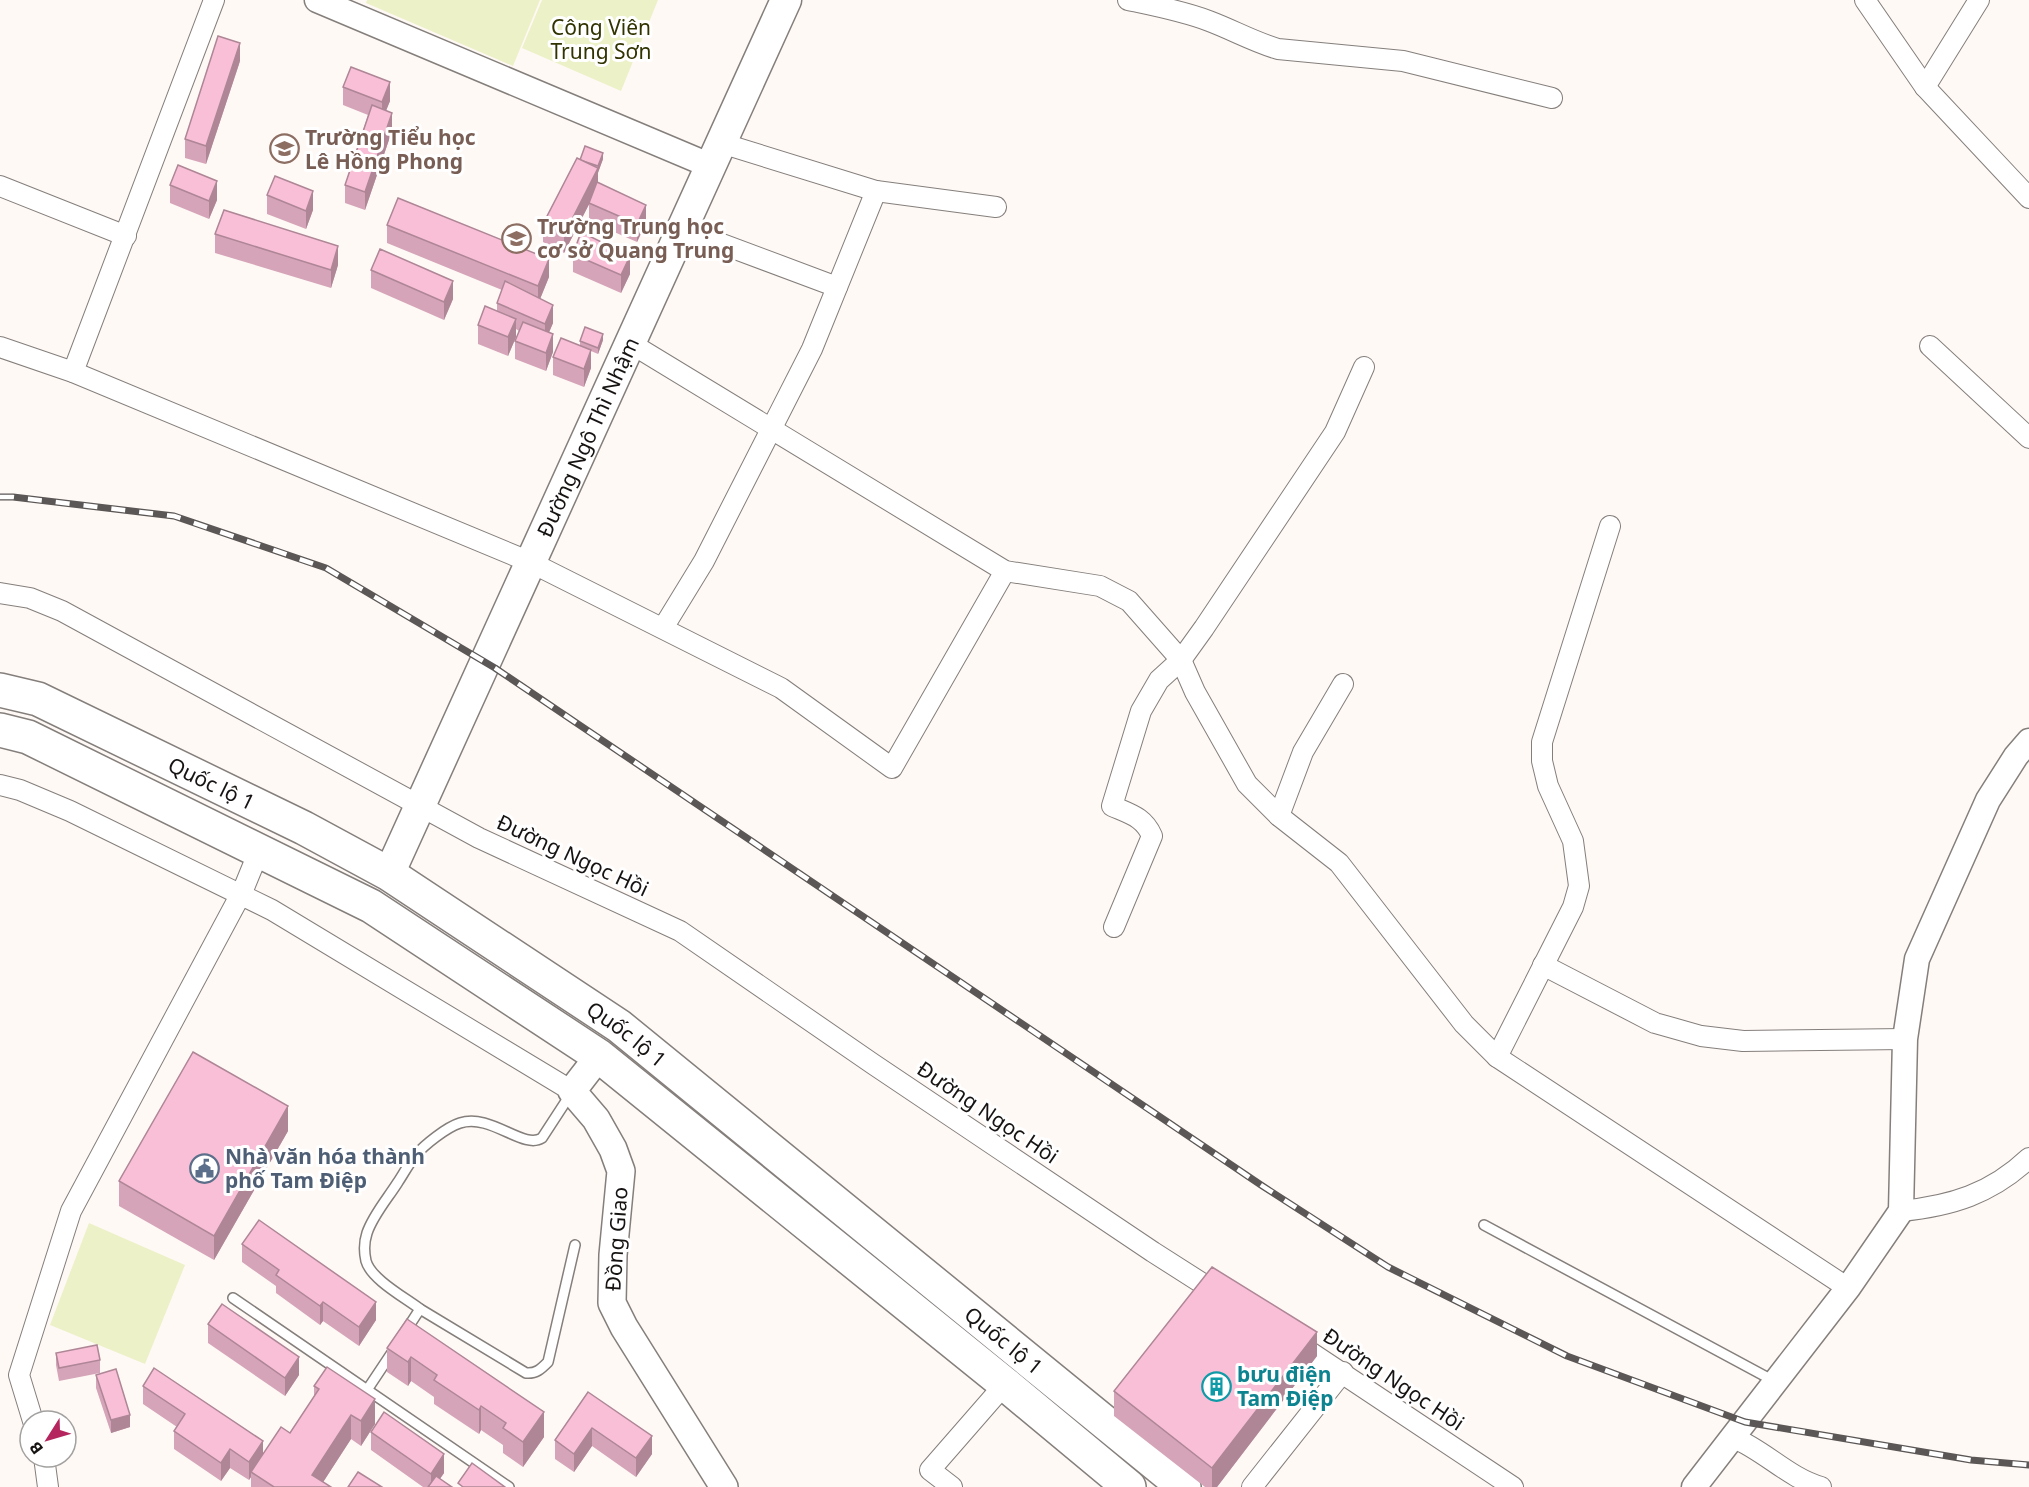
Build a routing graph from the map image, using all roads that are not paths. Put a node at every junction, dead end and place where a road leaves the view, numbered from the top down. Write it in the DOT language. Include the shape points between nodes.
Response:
graph roads {
  1 [pos="214,0"];
  2 [pos="317,0"];
  3 [pos="786,0"];
  4 [pos="1128,0"];
  5 [pos="1865,0"];
  6 [pos="1979,0"];
  7 [pos="1925,87"];
  8 [pos="1552,98"];
  9 [pos="716,154"];
  10 [pos="0,186"];
  11 [pos="876,190"];
  12 [pos="2029,198"];
  13 [pos="996,207"];
  14 [pos="682,229"];
  15 [pos="126,236"];
  16 [pos="837,287"];
  17 [pos="630,344"];
  18 [pos="1930,346"];
  19 [pos="0,348"];
  20 [pos="1364,367"];
  21 [pos="73,372"];
  22 [pos="771,429"];
  23 [pos="2029,438"];
  24 [pos="1610,526"];
  25 [pos="530,562"];
  26 [pos="1005,571"];
  27 [pos="0,593"];
  28 [pos="663,628"];
  29 [pos="1181,660"];
  30 [pos="1343,684"];
  31 [pos="0,690"];
  32 [pos="0,730"];
  33 [pos="2029,741"];
  34 [pos="0,785"];
  35 [pos="421,806"];
  36 [pos="1279,816"];
  37 [pos="259,851"];
  38 [pos="389,874"];
  39 [pos="241,894"];
  40 [pos="375,908"];
  41 [pos="1114,927"];
  42 [pos="1543,965"];
  43 [pos="1905,1039"];
  44 [pos="599,1056"];
  45 [pos="1497,1057"];
  46 [pos="572,1091"];
  47 [pos="2029,1158"];
  48 [pos="1900,1211"];
  49 [pos="1484,1225"];
  50 [pos="575,1245"];
  51 [pos="1848,1288"];
  52 [pos="233,1298"];
  53 [pos="420,1309"];
  54 [pos="1242,1309"];
  55 [pos="1282,1334"];
  56 [pos="1342,1372"];
  57 [pos="1774,1381"];
  58 [pos="1005,1384"];
  59 [pos="367,1390"];
  60 [pos="29,1409"];
  61 [pos="1734,1438"];
  62 [pos="46,1469"];
  63 [pos="48,1487"];
  64 [pos="509,1487"];
  65 [pos="724,1487"];
  66 [pos="952,1487"];
  67 [pos="1129,1487"];
  68 [pos="1184,1487"];
  69 [pos="1252,1487"];
  70 [pos="1513,1487"];
  71 [pos="1694,1487"];
  72 [pos="1821,1487"];
  1 -- 15 [label="street"];
  2 -- 9 [label="street"];
  3 -- 9 [label="main road, Đường Ngô Thì Nhậm"];
  4 -- 8 [label="street" via="1208,21 1278,49 1403,61"];
  5 -- 7 [label="street"];
  6 -- 7 [label="street"];
  7 -- 12 [label="street"];
  9 -- 11 [label="street"];
  9 -- 14 [label="main road, Đường Ngô Thì Nhậm"];
  10 -- 15 [label="street"];
  11 -- 13 [label="street"];
  11 -- 16 [label="street"];
  14 -- 16 [label="street"];
  14 -- 17 [label="main road, Đường Ngô Thì Nhậm"];
  15 -- 21 [label="street"];
  16 -- 22 [label="street" via="812,349"];
  17 -- 22 [label="street"];
  17 -- 25 [label="main road, Đường Ngô Thì Nhậm"];
  18 -- 23 [label="street"];
  19 -- 21 [label="street"];
  20 -- 29 [label="street" via="1335,432"];
  21 -- 25 [label="street"];
  22 -- 26 [label="street"];
  22 -- 28 [label="street" via="704,561"];
  24 -- 42 [label="street" via="1542,742 1548,786 1573,841 1579,886 1573,908"];
  25 -- 28 [label="street"];
  25 -- 35 [label="main road, Đường Ngô Thì Nhậm"];
  26 -- 28 [label="street" via="892,768 781,688"];
  26 -- 29 [label="street" via="1100,585 1129,602"];
  27 -- 35 [label="street, Đường Ngọc Hồi" via="30,598 62,611"];
  29 -- 36 [label="street" via="1247,784"];
  29 -- 41 [label="street" via="1159,680 1140,711 1112,806 1140,818 1152,836"];
  30 -- 36 [label="street" via="1303,752"];
  31 -- 38 [label="highway, Quốc lộ 1" via="38,699 304,828"];
  32 -- 37 [label="highway, Quốc lộ 1" via="28,737"];
  33 -- 43 [label="street" via="1988,800 1917,959"];
  34 -- 39 [label="street" via="70,811"];
  35 -- 38 [label="main road, Đường Ngô Thì Nhậm"];
  35 -- 54 [label="street, Đường Ngọc Hồi" via="479,838 680,931"];
  36 -- 45 [label="street" via="1339,863 1464,1024"];
  37 -- 39 [label="street"];
  37 -- 40 [label="highway, Quốc lộ 1"];
  38 -- 40 [label="highway"];
  38 -- 68 [label="highway, Quốc lộ 1" via="619,1026"];
  39 -- 46 [label="street"];
  39 -- 60 [label="street" via="71,1211 19,1375"];
  40 -- 44 [label="highway, Quốc lộ 1"];
  42 -- 43 [label="street" via="1655,1023 1701,1036 1743,1041"];
  42 -- 45 [label="street"];
  43 -- 48 [label="street"];
  44 -- 46 [label="main road"];
  44 -- 58 [label="highway, Quốc lộ 1"];
  45 -- 51 [label="street"];
  46 -- 53 [label="lane" via="536,1142 476,1121 459,1123 416,1155 377,1214 364,1249 373,1274"];
  46 -- 65 [label="main road, Đồng Giao" via="596,1119 621,1171 612,1304"];
  47 -- 48 [label="street" via="1989,1188 1933,1208"];
  48 -- 51 [label="street"];
  49 -- 57 [label="lane"];
  50 -- 53 [label="lane" via="548,1362 533,1373 526,1373"];
  51 -- 57 [label="street"];
  52 -- 59 [label="lane"];
  53 -- 59 [label="lane"];
  55 -- 56 [label="street, Đường Ngọc Hồi"];
  56 -- 69 [label="street"];
  56 -- 70 [label="street, Đường Ngọc Hồi"];
  57 -- 61 [label="street"];
  58 -- 66 [label="street" via="930,1470"];
  58 -- 67 [label="highway, Quốc lộ 1"];
  59 -- 64 [label="lane"];
  61 -- 71 [label="street"];
  61 -- 72 [label="street" via="1753,1446 1804,1481"];
  62 -- 63 [label="street"];
}
